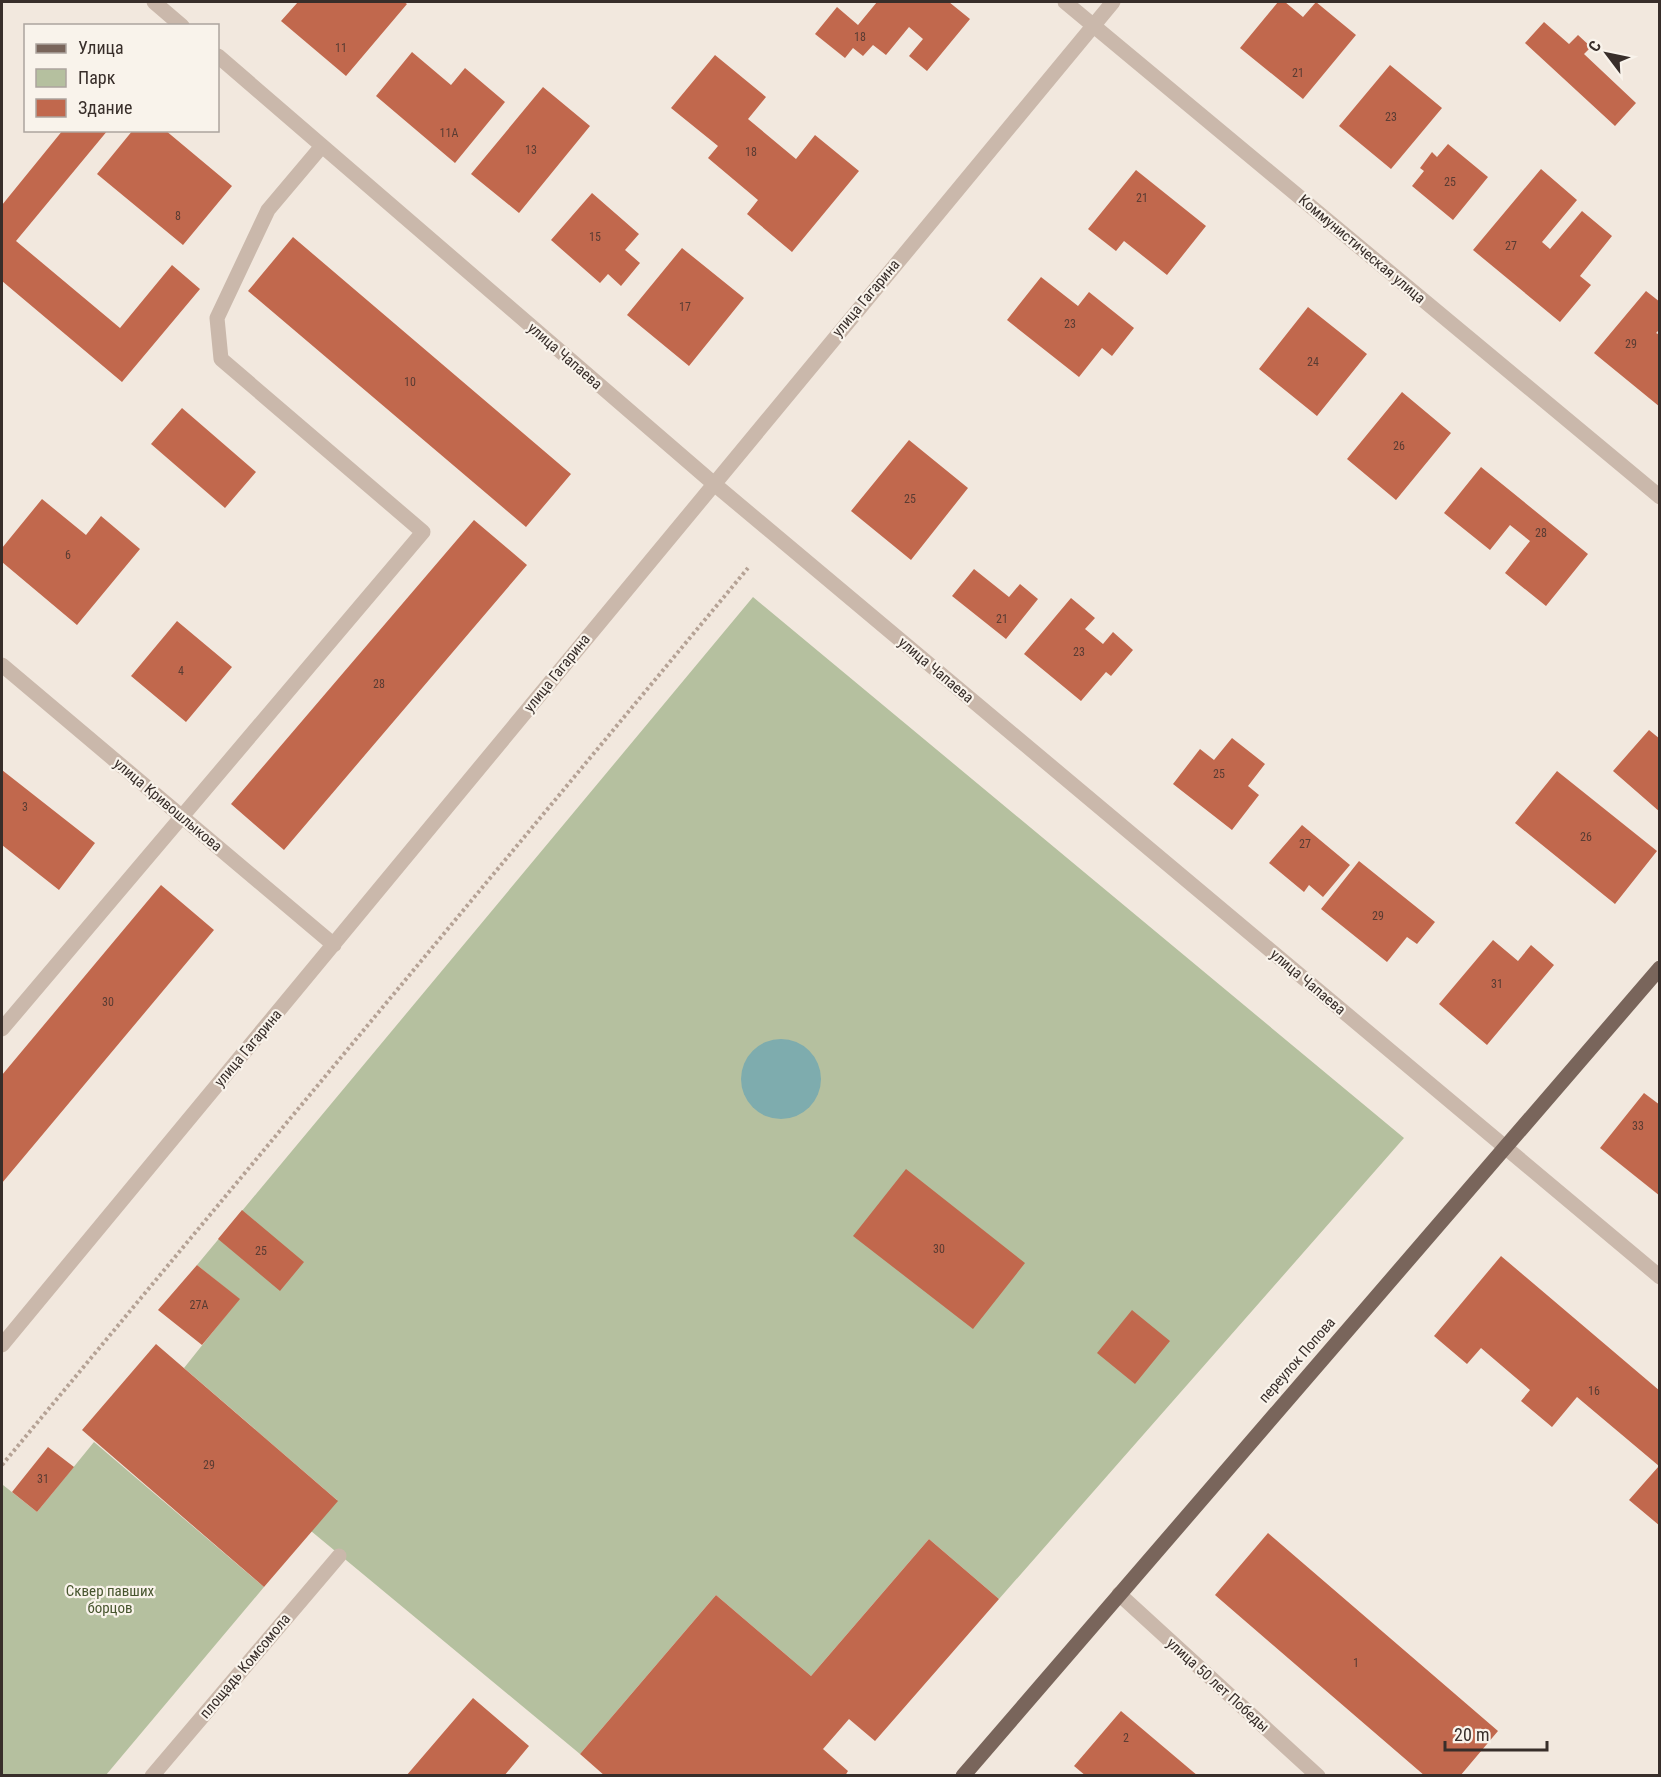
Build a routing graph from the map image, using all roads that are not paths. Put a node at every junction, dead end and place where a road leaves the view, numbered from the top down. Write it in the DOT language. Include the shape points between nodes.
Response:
graph roads {
  1 [pos="154,2"];
  2 [pos="1065,2"];
  3 [pos="1113,2"];
  4 [pos="180,24"];
  5 [pos="1093,25"];
  6 [pos="219,57"];
  7 [pos="322,146"];
  8 [pos="713,483"];
  9 [pos="1659,497"];
  10 [pos="2,665"];
  11 [pos="183,818"];
  12 [pos="334,945"];
  13 [pos="1659,968"];
  14 [pos="2,1029"];
  15 [pos="1505,1147"];
  16 [pos="1659,1277"];
  17 [pos="2,1345"];
  18 [pos="339,1556"];
  19 [pos="1119,1594"];
  20 [pos="152,1776"];
  21 [pos="963,1776"];
  22 [pos="1318,1776"];
  1 -- 4 [label="street"];
  2 -- 5 [label="street, Коммунистическая улица"];
  3 -- 5 [label="street, улица Гагарина"];
  5 -- 8 [label="street, улица Гагарина"];
  5 -- 9 [label="street, Коммунистическая улица"];
  6 -- 7 [label="street, улица Чапаева"];
  7 -- 8 [label="street, улица Чапаева"];
  7 -- 11 [label="street" via="268,210 218,318 221,359 423,532"];
  8 -- 12 [label="street, улица Гагарина"];
  8 -- 15 [label="street, улица Чапаева"];
  10 -- 11 [label="street, улица Кривошлыкова"];
  11 -- 12 [label="street, улица Кривошлыкова"];
  11 -- 14 [label="street"];
  12 -- 17 [label="street, улица Гагарина"];
  13 -- 15 [label="main road, переулок Попова"];
  15 -- 16 [label="street, улица Чапаева"];
  15 -- 19 [label="main road, переулок Попова"];
  18 -- 20 [label="street, площадь Комсомола"];
  19 -- 21 [label="main road, переулок Попова"];
  19 -- 22 [label="street, улица 50 лет Победы"];
}
